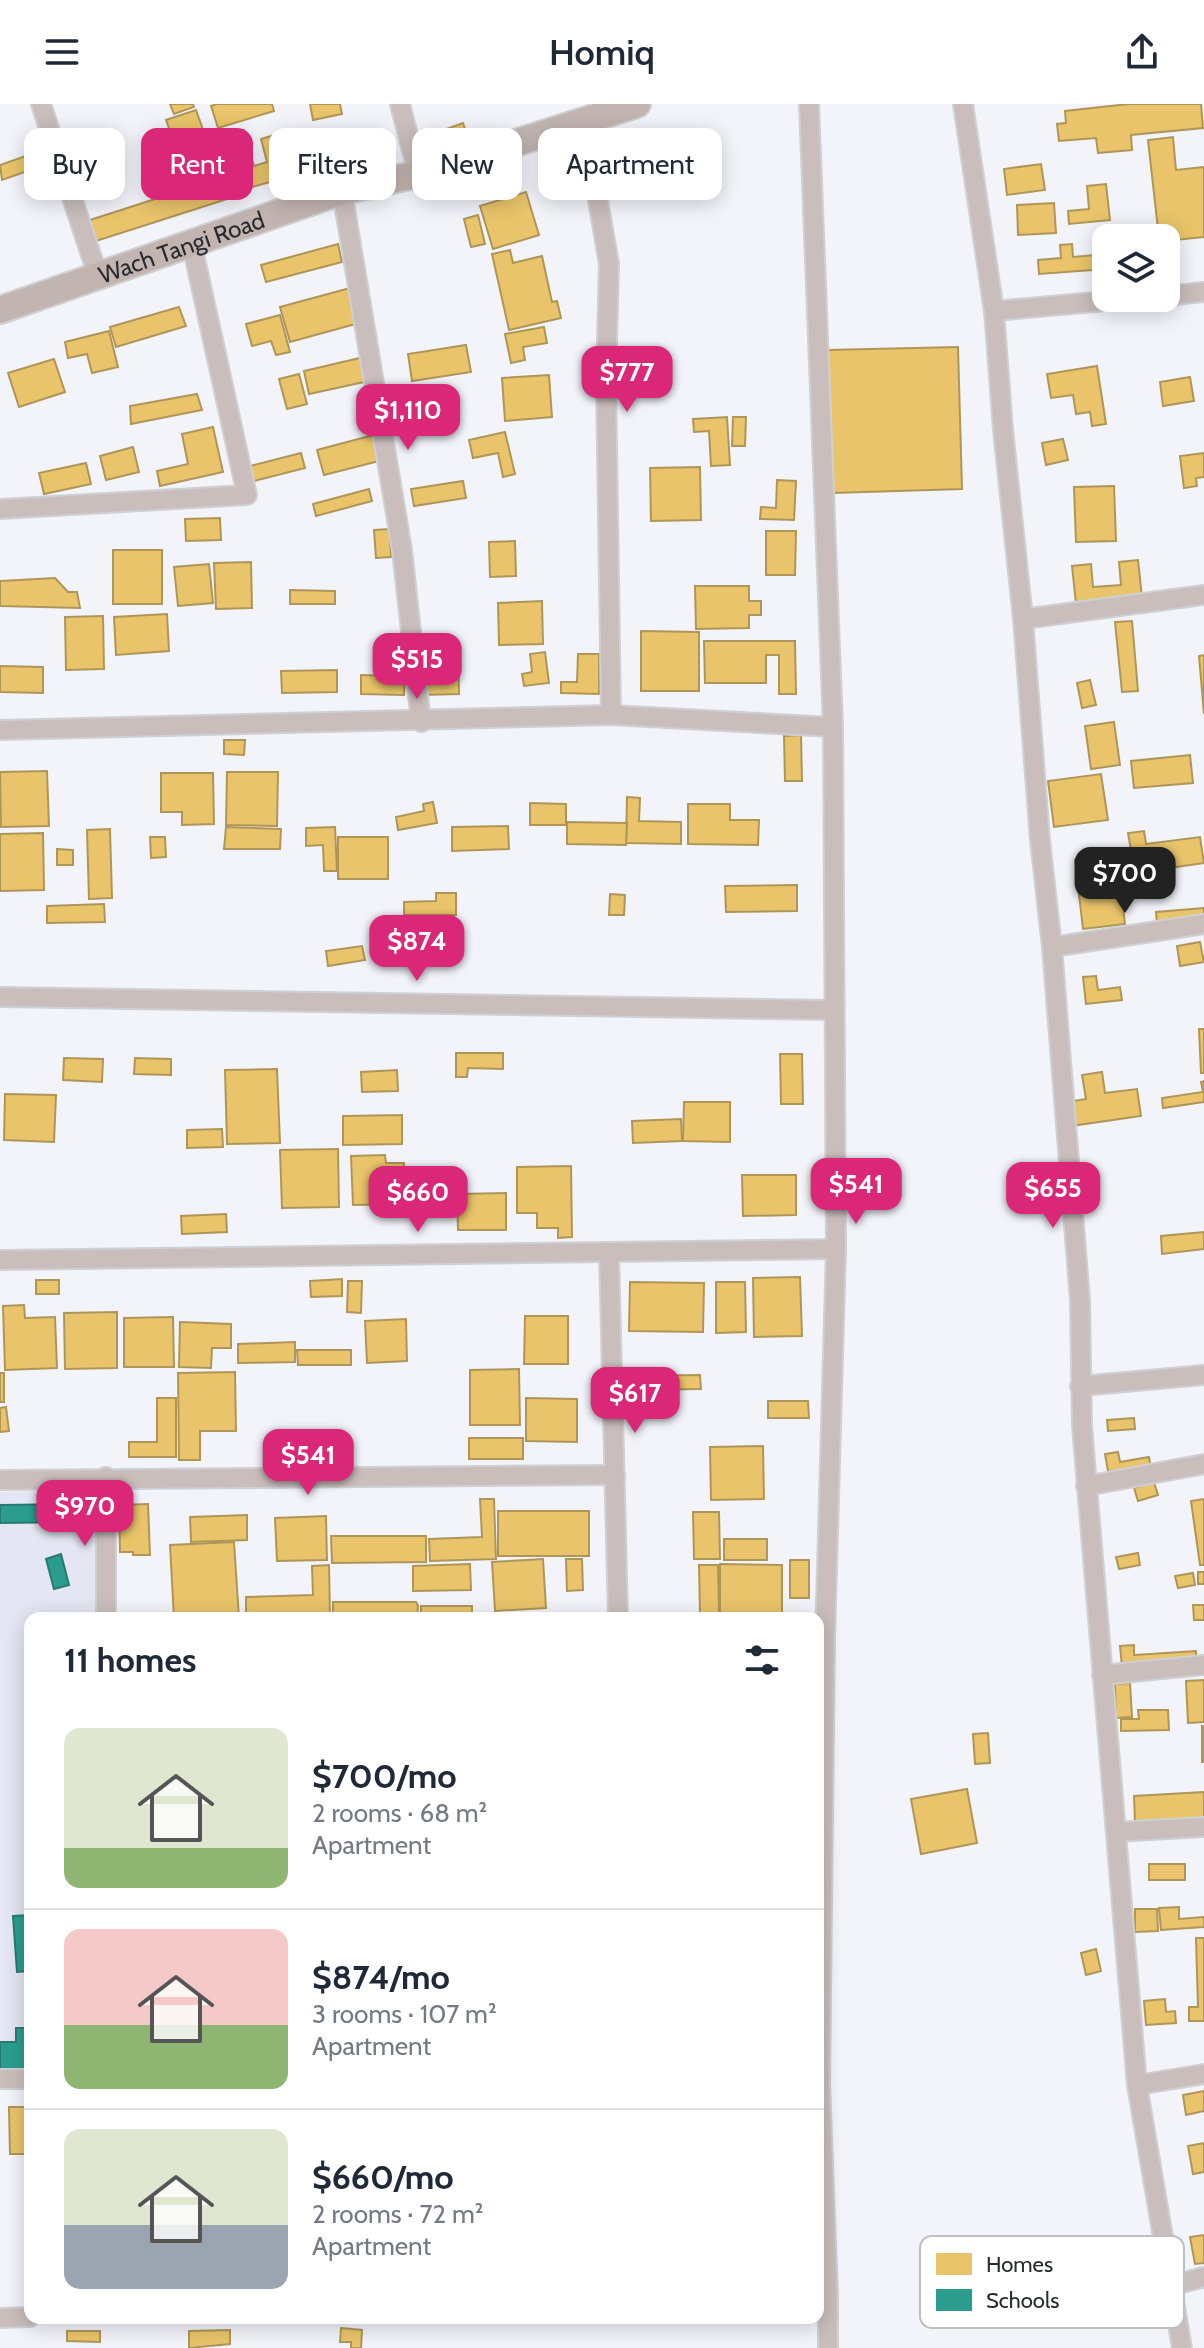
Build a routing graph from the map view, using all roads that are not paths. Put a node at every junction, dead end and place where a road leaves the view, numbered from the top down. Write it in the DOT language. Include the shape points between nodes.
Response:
graph roads {
  1 [pos="41,104"];
  2 [pos="400,104"];
  3 [pos="636,104"];
  4 [pos="809,104"];
  5 [pos="963,104"];
  6 [pos="584,120"];
  7 [pos="522,140"];
  8 [pos="412,151"];
  9 [pos="317,200"];
  10 [pos="344,200"];
  11 [pos="192,245"];
  12 [pos="98,276"];
  13 [pos="1204,292"];
  14 [pos="1180,295"];
  15 [pos="1092,302"];
  16 [pos="0,310"];
  17 [pos="994,311"];
  18 [pos="0,509"];
  19 [pos="1204,595"];
  20 [pos="1023,619"];
  21 [pos="611,715"];
  22 [pos="421,722"];
  23 [pos="833,727"];
  24 [pos="0,730"];
  25 [pos="1204,924"];
  26 [pos="1052,947"];
  27 [pos="0,997"];
  28 [pos="833,1010"];
  29 [pos="836,1249"];
  30 [pos="609,1252"];
  31 [pos="0,1260"];
  32 [pos="1204,1375"];
  33 [pos="1080,1386"];
  34 [pos="1204,1464"];
  35 [pos="615,1475"];
  36 [pos="106,1477"];
  37 [pos="0,1480"];
  38 [pos="1086,1486"];
  39 [pos="106,1612"];
  40 [pos="618,1612"];
  41 [pos="823,1612"];
  42 [pos="1204,1665"];
  43 [pos="1102,1675"];
  44 [pos="1204,1827"];
  45 [pos="1116,1832"];
  46 [pos="1204,2074"];
  47 [pos="0,2079"];
  48 [pos="24,2079"];
  49 [pos="1137,2085"];
  50 [pos="1162,2236"];
  51 [pos="1204,2277"];
  52 [pos="1184,2282"];
  53 [pos="824,2308"];
  54 [pos="24,2317"];
  55 [pos="0,2318"];
  56 [pos="1178,2328"];
  57 [pos="828,2348"];
  58 [pos="1182,2348"];
  1 -- 12 [label="street"];
  2 -- 8 [label="street"];
  3 -- 6 [label="main road, Wach Tangi Road"];
  4 -- 23 [label="street"];
  5 -- 17 [label="street"];
  6 -- 7 [label="main road, Wach Tangi Road"];
  6 -- 21 [label="street" via="609,264"];
  9 -- 11 [label="main road, Wach Tangi Road"];
  10 -- 22 [label="street" via="402,550"];
  11 -- 12 [label="main road, Wach Tangi Road"];
  11 -- 18 [label="street" via="247,495"];
  12 -- 16 [label="main road, Wach Tangi Road"];
  13 -- 14 [label="street"];
  15 -- 17 [label="street"];
  17 -- 20 [label="street"];
  19 -- 20 [label="street"];
  20 -- 26 [label="street"];
  21 -- 22 [label="street"];
  21 -- 23 [label="street"];
  22 -- 24 [label="street"];
  23 -- 28 [label="street"];
  25 -- 26 [label="street"];
  26 -- 33 [label="street" via="1080,1301"];
  27 -- 28 [label="street"];
  28 -- 29 [label="street"];
  29 -- 30 [label="street"];
  29 -- 41 [label="street"];
  30 -- 31 [label="street"];
  30 -- 35 [label="street"];
  32 -- 33 [label="street"];
  33 -- 38 [label="street"];
  34 -- 38 [label="street"];
  35 -- 36 [label="street"];
  35 -- 40 [label="street"];
  36 -- 37 [label="street"];
  36 -- 39 [label="street"];
  38 -- 43 [label="street"];
  42 -- 43 [label="street"];
  43 -- 45 [label="street"];
  44 -- 45 [label="street"];
  45 -- 49 [label="street"];
  46 -- 49 [label="street"];
  47 -- 48 [label="street"];
  49 -- 50 [label="street"];
  51 -- 52 [label="street"];
  53 -- 57 [label="street"];
  54 -- 55 [label="street"];
  56 -- 58 [label="street"];
}
